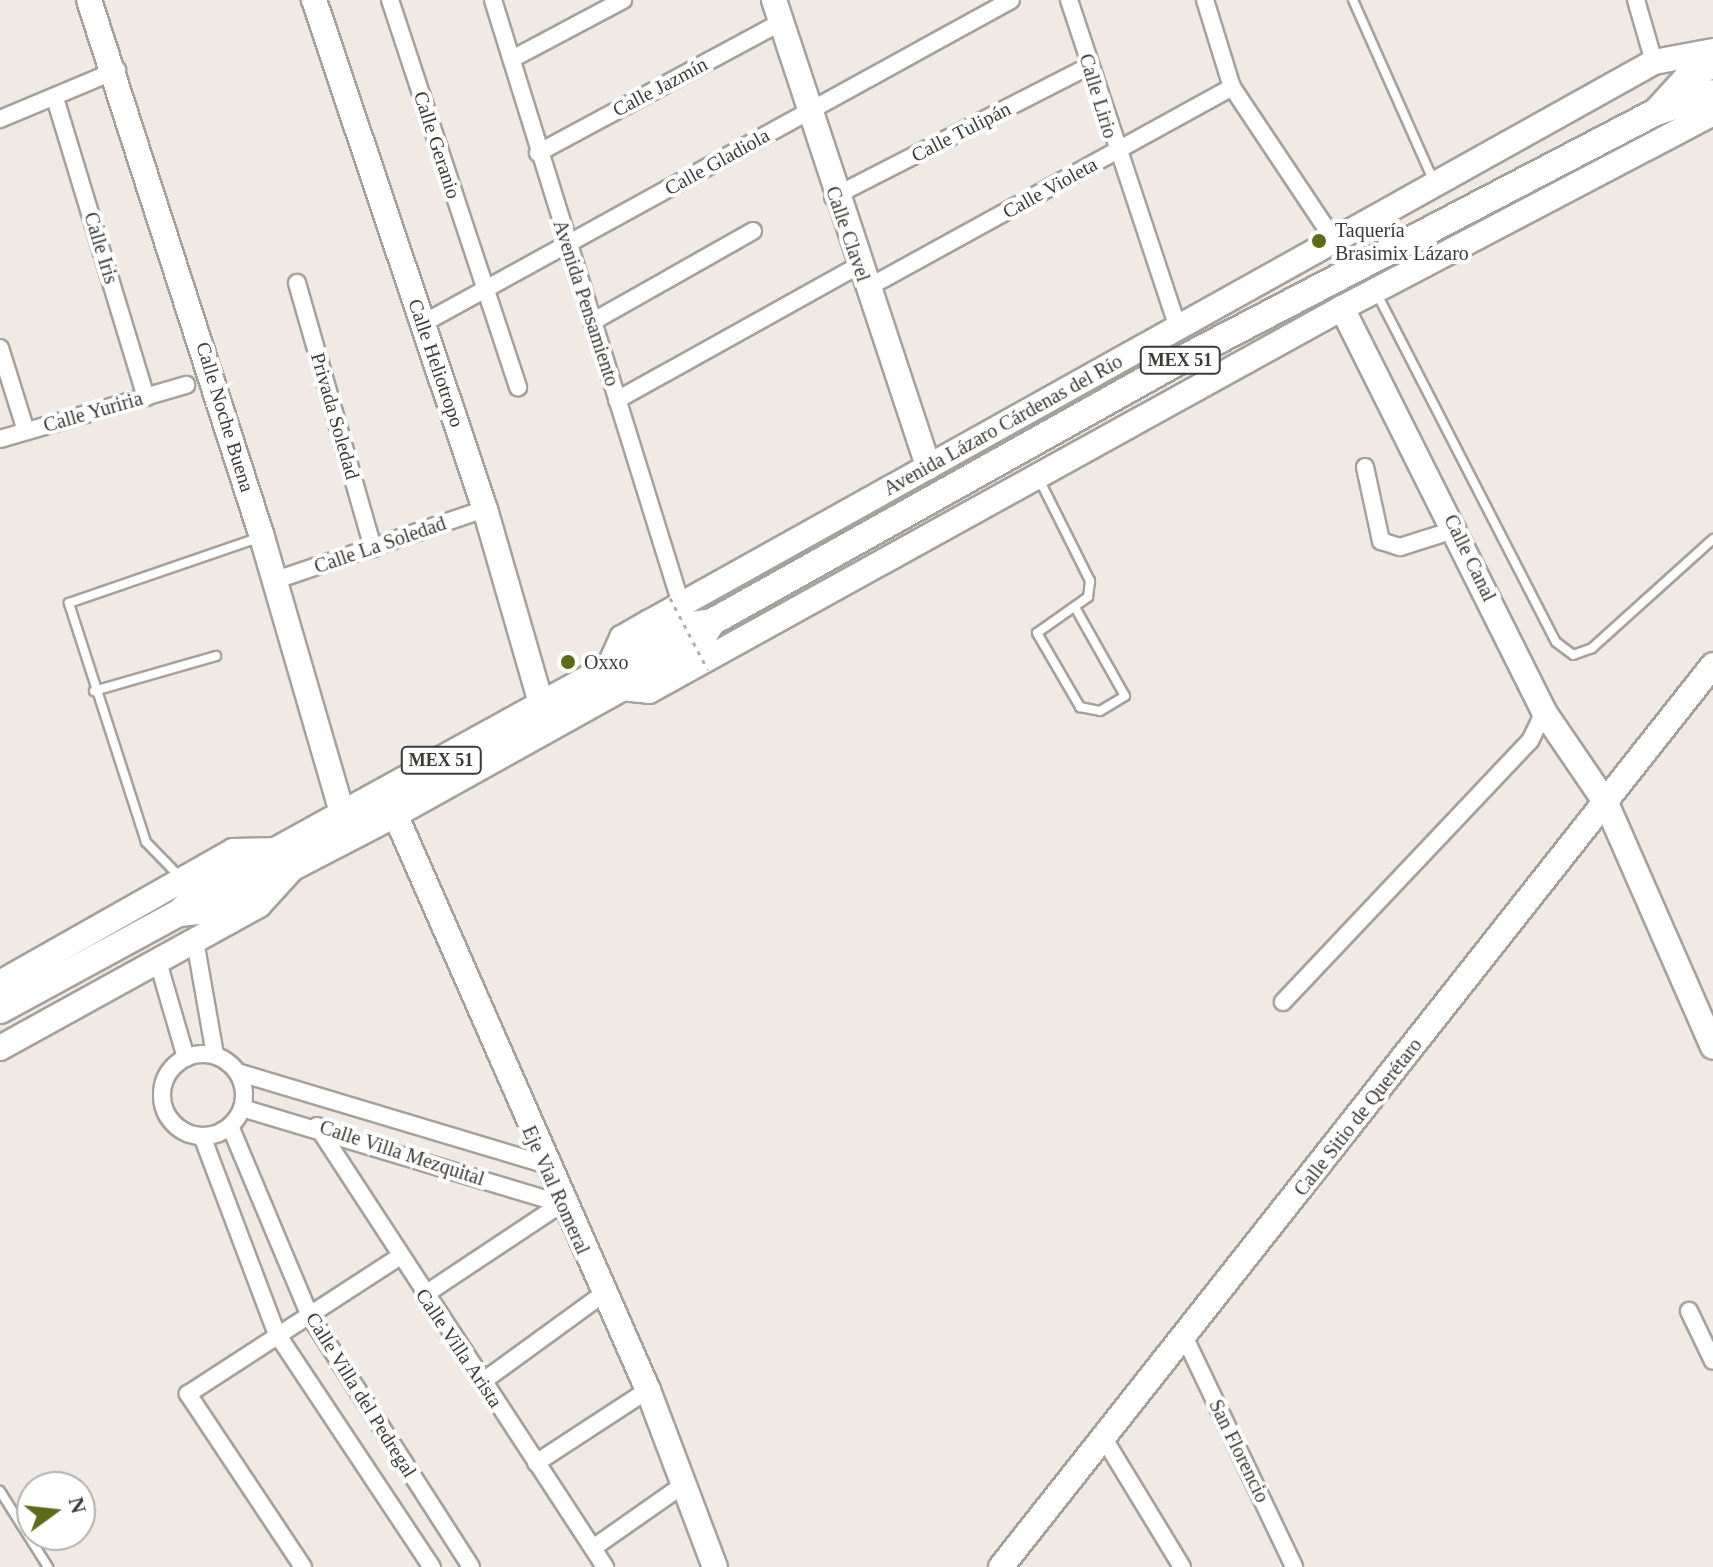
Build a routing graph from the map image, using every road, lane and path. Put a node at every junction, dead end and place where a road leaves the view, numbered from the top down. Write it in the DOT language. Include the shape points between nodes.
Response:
graph roads {
  1 [pos="89,0"];
  2 [pos="314,0"];
  3 [pos="390,0"];
  4 [pos="493,0"];
  5 [pos="623,0"];
  6 [pos="1011,0"];
  7 [pos="1069,0"];
  8 [pos="1205,0"];
  9 [pos="1353,0"];
  10 [pos="1636,0"];
  11 [pos="777,11"];
  12 [pos="1713,51"];
  13 [pos="512,59"];
  14 [pos="1654,62"];
  15 [pos="1713,64"];
  16 [pos="1089,66"];
  17 [pos="117,70"];
  18 [pos="1232,87"];
  19 [pos="1713,93"];
  20 [pos="55,98"];
  21 [pos="810,111"];
  22 [pos="1656,112"];
  23 [pos="1713,113"];
  24 [pos="0,119"];
  25 [pos="1115,152"];
  26 [pos="538,153"];
  27 [pos="1435,184"];
  28 [pos="833,197"];
  29 [pos="753,231"];
  30 [pos="1334,240"];
  31 [pos="566,244"];
  32 [pos="863,277"];
  33 [pos="297,283"];
  34 [pos="484,290"];
  35 [pos="1375,290"];
  36 [pos="1342,308"];
  37 [pos="592,322"];
  38 [pos="422,324"];
  39 [pos="1178,328"];
  40 [pos="0,348"];
  41 [pos="186,385"];
  42 [pos="518,387"];
  43 [pos="146,397"];
  44 [pos="617,400"];
  45 [pos="26,431"];
  46 [pos="0,439"];
  47 [pos="928,467"];
  48 [pos="1365,467"];
  49 [pos="1037,476"];
  50 [pos="485,509"];
  51 [pos="1457,529"];
  52 [pos="262,537"];
  53 [pos="1713,539"];
  54 [pos="373,548"];
  55 [pos="276,580"];
  56 [pos="676,601"];
  57 [pos="1076,609"];
  58 [pos="216,656"];
  59 [pos="1713,665"];
  60 [pos="708,670"];
  61 [pos="615,678"];
  62 [pos="94,691"];
  63 [pos="1544,712"];
  64 [pos="544,717"];
  65 [pos="1606,803"];
  66 [pos="395,814"];
  67 [pos="346,826"];
  68 [pos="286,859"];
  69 [pos="183,880"];
  70 [pos="195,941"];
  71 [pos="158,962"];
  72 [pos="0,983"];
  73 [pos="1283,1002"];
  74 [pos="0,1010"];
  75 [pos="1713,1047"];
  76 [pos="0,1048"];
  77 [pos="215,1055"];
  78 [pos="186,1058"];
  79 [pos="237,1072"];
  80 [pos="242,1108"];
  81 [pos="230,1126"];
  82 [pos="317,1126"];
  83 [pos="202,1136"];
  84 [pos="544,1164"];
  85 [pos="561,1204"];
  86 [pos="399,1257"];
  87 [pos="603,1294"];
  88 [pos="424,1295"];
  89 [pos="1689,1311"];
  90 [pos="310,1316"];
  91 [pos="277,1334"];
  92 [pos="1184,1336"];
  93 [pos="1713,1361"];
  94 [pos="482,1382"];
  95 [pos="648,1390"];
  96 [pos="1103,1437"];
  97 [pos="536,1463"];
  98 [pos="683,1485"];
  99 [pos="0,1491"];
  100 [pos="700,1531"];
  101 [pos="593,1548"];
  102 [pos="48,1567"];
  103 [pos="303,1567"];
  104 [pos="432,1567"];
  105 [pos="471,1567"];
  106 [pos="605,1567"];
  107 [pos="702,1567"];
  108 [pos="715,1567"];
  109 [pos="1001,1567"];
  110 [pos="1182,1567"];
  111 [pos="1294,1567"];
  1 -- 17 [label="street, Calle Noche Buena"];
  2 -- 38 [label="street, Calle Heliotropo"];
  3 -- 34 [label="street, Calle Geranio"];
  4 -- 13 [label="street, Avenida Pensamiento"];
  5 -- 13 [label="street"];
  6 -- 21 [label="street, Calle Gladiola"];
  7 -- 16 [label="street, Calle Lirio"];
  8 -- 18 [label="street"];
  9 -- 27 [label="lane"];
  10 -- 14 [label="street"];
  11 -- 21 [label="street, Calle Clavel"];
  11 -- 26 [label="street, Calle Jazmín"];
  12 -- 14 [label="street, Avenida Lázaro Cárdenas del Río"];
  13 -- 26 [label="street, Avenida Pensamiento"];
  14 -- 27 [label="street, Avenida Lázaro Cárdenas del Río"];
  15 -- 22 [label="main road, Avenida Lázaro Cárdenas del Río / MEX 51" via="1688,77"];
  16 -- 25 [label="street, Calle Lirio"];
  16 -- 28 [label="street, Calle Tulipán"];
  17 -- 20 [label="street"];
  17 -- 52 [label="street, Calle Noche Buena"];
  18 -- 25 [label="street, Calle Violeta"];
  18 -- 30 [label="street"];
  19 -- 22 [label="main road, Avenida Lázaro Cárdenas del Río / MEX 51"];
  20 -- 24 [label="street"];
  20 -- 43 [label="street, Calle Iris"];
  21 -- 28 [label="street, Calle Clavel"];
  21 -- 31 [label="street, Calle Gladiola"];
  22 -- 61 [label="main road, Avenida Lázaro Cárdenas del Río / MEX 51" via="1188,356 712,622 697,646"];
  23 -- 35 [label="street, Avenida Lázaro Cárdenas del Río"];
  25 -- 32 [label="street, Calle Violeta"];
  25 -- 39 [label="street, Calle Lirio"];
  26 -- 31 [label="street, Avenida Pensamiento"];
  27 -- 30 [label="street, Avenida Lázaro Cárdenas del Río"];
  28 -- 32 [label="street, Calle Clavel"];
  29 -- 37 [label="street"];
  30 -- 39 [label="street, Avenida Lázaro Cárdenas del Río"];
  31 -- 34 [label="street, Calle Gladiola"];
  31 -- 37 [label="street, Avenida Pensamiento"];
  32 -- 44 [label="street, Calle Violeta"];
  32 -- 47 [label="street, Calle Clavel"];
  33 -- 54 [label="street, Privada Soledad"];
  34 -- 38 [label="street, Calle Gladiola"];
  34 -- 42 [label="street, Calle Geranio"];
  35 -- 36 [label="street, Avenida Lázaro Cárdenas del Río"];
  35 -- 53 [label="lane" via="1556,642 1573,655 1592,648"];
  36 -- 49 [label="street, Avenida Lázaro Cárdenas del Río"];
  36 -- 51 [label="street, Calle Canal"];
  37 -- 44 [label="street, Avenida Pensamiento"];
  38 -- 50 [label="street, Calle Heliotropo"];
  39 -- 47 [label="street, Avenida Lázaro Cárdenas del Río"];
  40 -- 45 [label="street"];
  41 -- 43 [label="street, Calle Yuriria"];
  43 -- 45 [label="street, Calle Yuriria"];
  44 -- 56 [label="street, Avenida Pensamiento"];
  45 -- 46 [label="street, Calle Yuriria"];
  47 -- 56 [label="street, Avenida Lázaro Cárdenas del Río"];
  48 -- 51 [label="street" via="1381,541 1400,547"];
  49 -- 57 [label="lane" via="1090,581 1088,597"];
  49 -- 61 [label="street, Avenida Lázaro Cárdenas del Río" via="649,691"];
  50 -- 54 [label="street, Calle La Soledad"];
  50 -- 64 [label="street, Calle Heliotropo"];
  51 -- 63 [label="street, Calle Canal"];
  52 -- 55 [label="street, Calle Noche Buena"];
  52 -- 62 [label="lane" via="69,603"];
  54 -- 55 [label="street, Calle La Soledad"];
  55 -- 67 [label="street, Calle Noche Buena"];
  56 -- 60 [label="path, bridge"];
  56 -- 61 [label="street, Avenida Lázaro Cárdenas del Río" via="622,638"];
  57 -- 57 [label="lane" via="1125,696 1100,711 1080,707 1037,633"];
  58 -- 62 [label="lane"];
  59 -- 65 [label="street, Calle Sitio de Querétaro"];
  61 -- 64 [label="main road, Avenida Lázaro Cárdenas del Río / MEX 51"];
  62 -- 69 [label="lane" via="146,842"];
  63 -- 65 [label="street, Calle Canal"];
  63 -- 73 [label="street" via="1530,741"];
  64 -- 66 [label="main road, Avenida Lázaro Cárdenas del Río / MEX 51"];
  64 -- 67 [label="main road, Avenida Lázaro Cárdenas del Río / MEX 51"];
  65 -- 75 [label="street, Calle Canal"];
  65 -- 92 [label="street, Calle Sitio de Querétaro"];
  66 -- 67 [label="main road, Avenida Lázaro Cárdenas del Río / MEX 51"];
  66 -- 84 [label="street, Eje Vial Romeral"];
  67 -- 68 [label="main road, Avenida Lázaro Cárdenas del Río / MEX 51"];
  68 -- 69 [label="street, Avenida Lázaro Cárdenas del Río" via="233,851"];
  68 -- 70 [label="street, Avenida Lázaro Cárdenas del Río" via="259,905"];
  68 -- 74 [label="main road, Avenida Lázaro Cárdenas del Río / MEX 51" via="201,892 179,913"];
  69 -- 72 [label="street, Avenida Lázaro Cárdenas del Río"];
  70 -- 71 [label="street, Avenida Lázaro Cárdenas del Río"];
  70 -- 77 [label="street"];
  71 -- 76 [label="street, Avenida Lázaro Cárdenas del Río"];
  71 -- 78 [label="street"];
  77 -- 78 [label="street"];
  77 -- 79 [label="street"];
  78 -- 83 [label="street" via="169,1074 163,1097 173,1123"];
  79 -- 80 [label="street"];
  79 -- 84 [label="street, Calle Villa Mezquital"];
  80 -- 81 [label="street"];
  80 -- 82 [label="street, Calle Villa Mezquital"];
  81 -- 83 [label="street"];
  81 -- 90 [label="street, Calle Villa del Pedregal"];
  82 -- 85 [label="street, Calle Villa Mezquital"];
  82 -- 86 [label="street, Calle Villa Arista"];
  83 -- 91 [label="street, Calle Villa del Pedregal"];
  84 -- 85 [label="street, Eje Vial Romeral"];
  85 -- 87 [label="street, Eje Vial Romeral"];
  85 -- 88 [label="street"];
  86 -- 88 [label="street, Calle Villa Arista"];
  86 -- 90 [label="street"];
  87 -- 94 [label="street"];
  87 -- 95 [label="street, Eje Vial Romeral"];
  88 -- 94 [label="street, Calle Villa Arista"];
  89 -- 93 [label="street"];
  90 -- 91 [label="street"];
  90 -- 105 [label="street, Calle Villa del Pedregal"];
  91 -- 103 [label="street" via="188,1394"];
  91 -- 104 [label="street, Calle Villa del Pedregal"];
  92 -- 96 [label="street, Calle Sitio de Querétaro"];
  92 -- 111 [label="street, San Florencio"];
  94 -- 97 [label="street, Calle Villa Arista"];
  95 -- 97 [label="street"];
  95 -- 98 [label="street, Eje Vial Romeral"];
  96 -- 109 [label="street, Calle Sitio de Querétaro"];
  96 -- 110 [label="street"];
  97 -- 101 [label="street, Calle Villa Arista"];
  98 -- 100 [label="street, Eje Vial Romeral"];
  98 -- 101 [label="street"];
  99 -- 102 [label="lane"];
  100 -- 107 [label="street"];
  100 -- 108 [label="street, Eje Vial Romeral"];
  101 -- 106 [label="street, Calle Villa Arista"];
}
